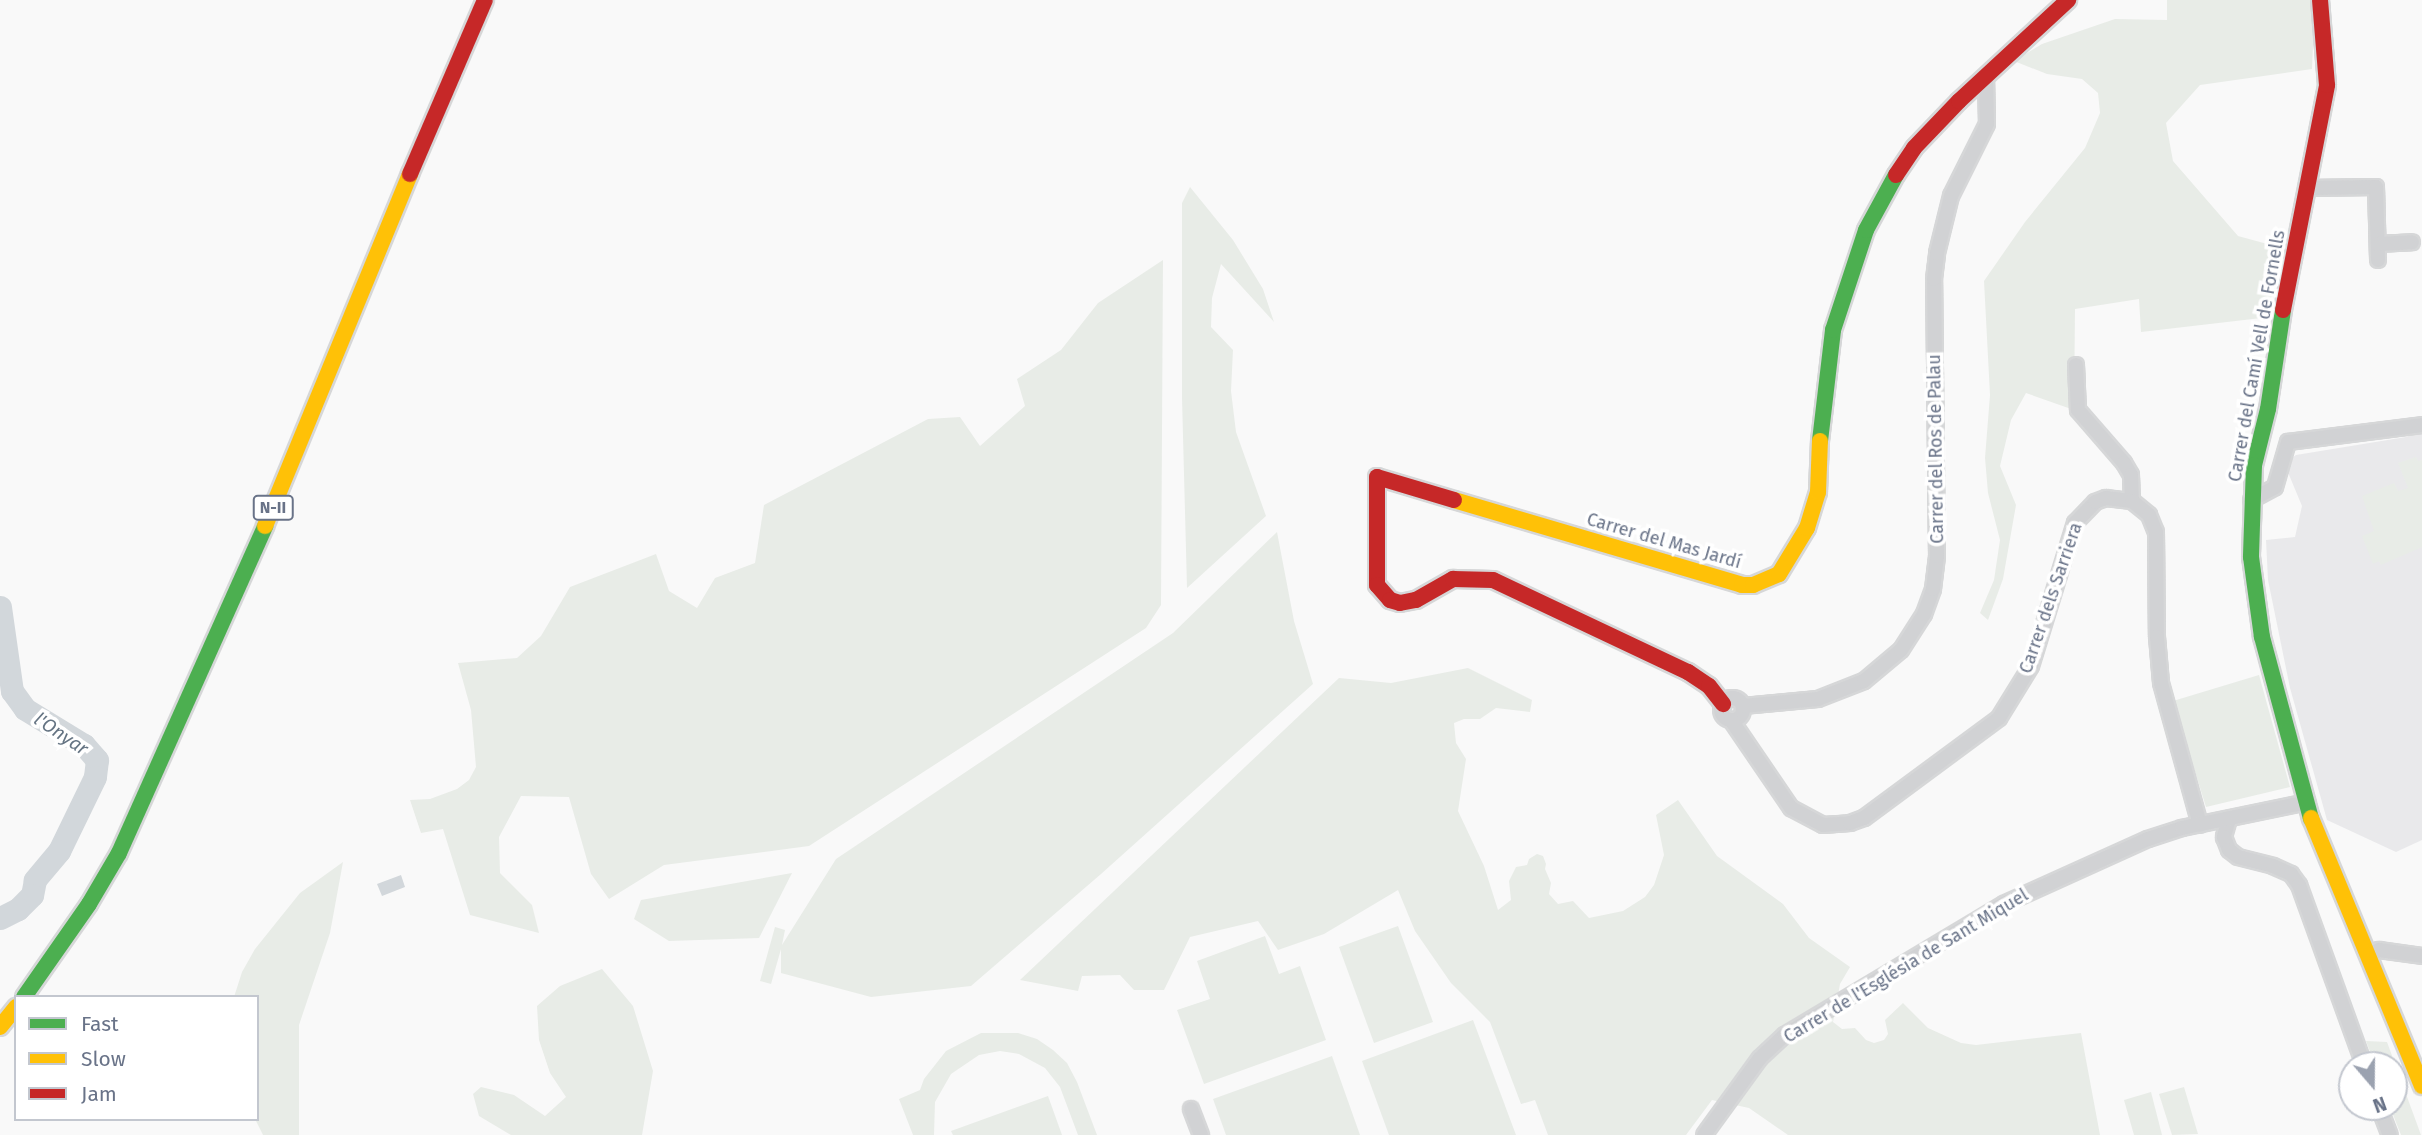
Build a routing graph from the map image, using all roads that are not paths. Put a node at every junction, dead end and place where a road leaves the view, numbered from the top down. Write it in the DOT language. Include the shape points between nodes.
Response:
graph roads {
  1 [pos="485,0"];
  2 [pos="2068,0"];
  3 [pos="2320,0"];
  4 [pos="1986,76"];
  5 [pos="2307,188"];
  6 [pos="2413,242"];
  7 [pos="2378,244"];
  8 [pos="2378,260"];
  9 [pos="2076,365"];
  10 [pos="2422,425"];
  11 [pos="2251,500"];
  12 [pos="2132,501"];
  13 [pos="1723,704"];
  14 [pos="1743,706"];
  15 [pos="1731,720"];
  16 [pos="2306,802"];
  17 [pos="2228,819"];
  18 [pos="2200,825"];
  19 [pos="2368,956"];
  20 [pos="2422,956"];
  21 [pos="25,995"];
  22 [pos="14,1010"];
  23 [pos="0,1027"];
  24 [pos="2359,1051"];
  25 [pos="2422,1086"];
  26 [pos="1191,1110"];
  27 [pos="1710,1133"];
  28 [pos="1200,1135"];
  1 -- 21 [label="main road, N-II" via="376,253 310,423 151,786 89,904"];
  2 -- 4 [label="main road, Carrer del Mas Jardí"];
  3 -- 5 [label="main road, Carrer del Camí Vell de Fornells" via="2327,85"];
  4 -- 13 [label="main road, Carrer del Mas Jardí" via="1914,148 1866,230 1833,330 1821,421 1818,492 1807,528 1779,574 1742,585 1377,477 1377,585 1390,600 1416,600 1453,579 1493,580 1688,671"];
  4 -- 14 [label="street, Carrer del Ros de Palau" via="1987,124 1951,196 1935,266 1937,556 1924,614 1901,650 1864,681 1818,699"];
  5 -- 7 [label="street" via="2376,187"];
  5 -- 11 [label="main road, Carrer del Camí Vell de Fornells"];
  6 -- 7 [label="street"];
  7 -- 8 [label="street"];
  9 -- 12 [label="street" via="2078,410 2124,463"];
  10 -- 11 [label="street" via="2288,442 2275,487"];
  11 -- 16 [label="main road, Carrer del Camí Vell de Fornells" via="2251,556 2262,638"];
  12 -- 15 [label="street, Carrer dels Sarriera" via="2106,498 2095,502 2075,523 2031,666 1998,718 1864,818 1823,825 1791,808"];
  12 -- 18 [label="street" via="2148,515 2155,532 2159,671"];
  13 -- 14 [label="street" via="1733,698"];
  13 -- 15 [label="street" via="1722,712"];
  14 -- 15 [label="street" via="1739,717"];
  16 -- 17 [label="street, Carrer de l'Església de Sant Miquel"];
  16 -- 19 [label="main road, Carrer del Camí Vell de Fornells"];
  17 -- 18 [label="street, Carrer de l'Església de Sant Miquel"];
  17 -- 24 [label="street" via="2224,837 2229,850 2291,874 2299,886"];
  18 -- 27 [label="street, Carrer de l'Església de Sant Miquel" via="2148,839 2004,904 1796,1028 1759,1058"];
  19 -- 20 [label="street" via="2379,950"];
  19 -- 25 [label="main road, Carrer del Camí Vell de Fornells"];
  22 -- 23 [label="main road"];
  26 -- 28 [label="street"];
}
